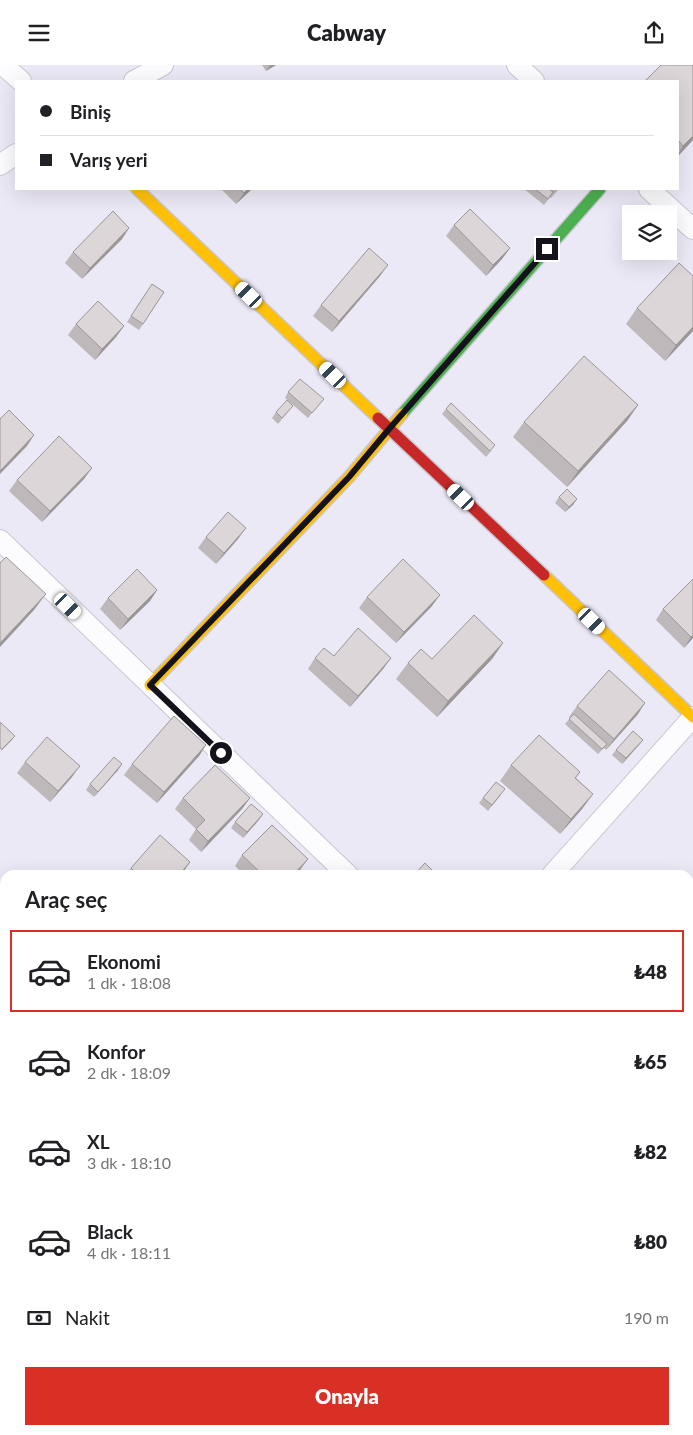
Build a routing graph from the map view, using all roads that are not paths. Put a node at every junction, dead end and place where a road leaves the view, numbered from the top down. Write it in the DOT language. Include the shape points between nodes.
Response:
graph roads {
  1 [pos="3,65"];
  2 [pos="163,65"];
  3 [pos="517,65"];
  4 [pos="20,80"];
  5 [pos="136,80"];
  6 [pos="533,80"];
  7 [pos="15,155"];
  8 [pos="0,165"];
  9 [pos="138,190"];
  10 [pos="599,190"];
  11 [pos="650,190"];
  12 [pos="693,229"];
  13 [pos="389,429"];
  14 [pos="0,540"];
  15 [pos="150,685"];
  16 [pos="693,717"];
  17 [pos="343,870"];
  18 [pos="556,870"];
  1 -- 4 [label="street"];
  2 -- 5 [label="street"];
  3 -- 6 [label="street"];
  7 -- 8 [label="street"];
  9 -- 13 [label="street"];
  10 -- 13 [label="street"];
  11 -- 12 [label="street"];
  13 -- 15 [label="street" via="349,477"];
  13 -- 16 [label="street"];
  14 -- 15 [label="street"];
  15 -- 17 [label="street"];
  16 -- 18 [label="street"];
}
